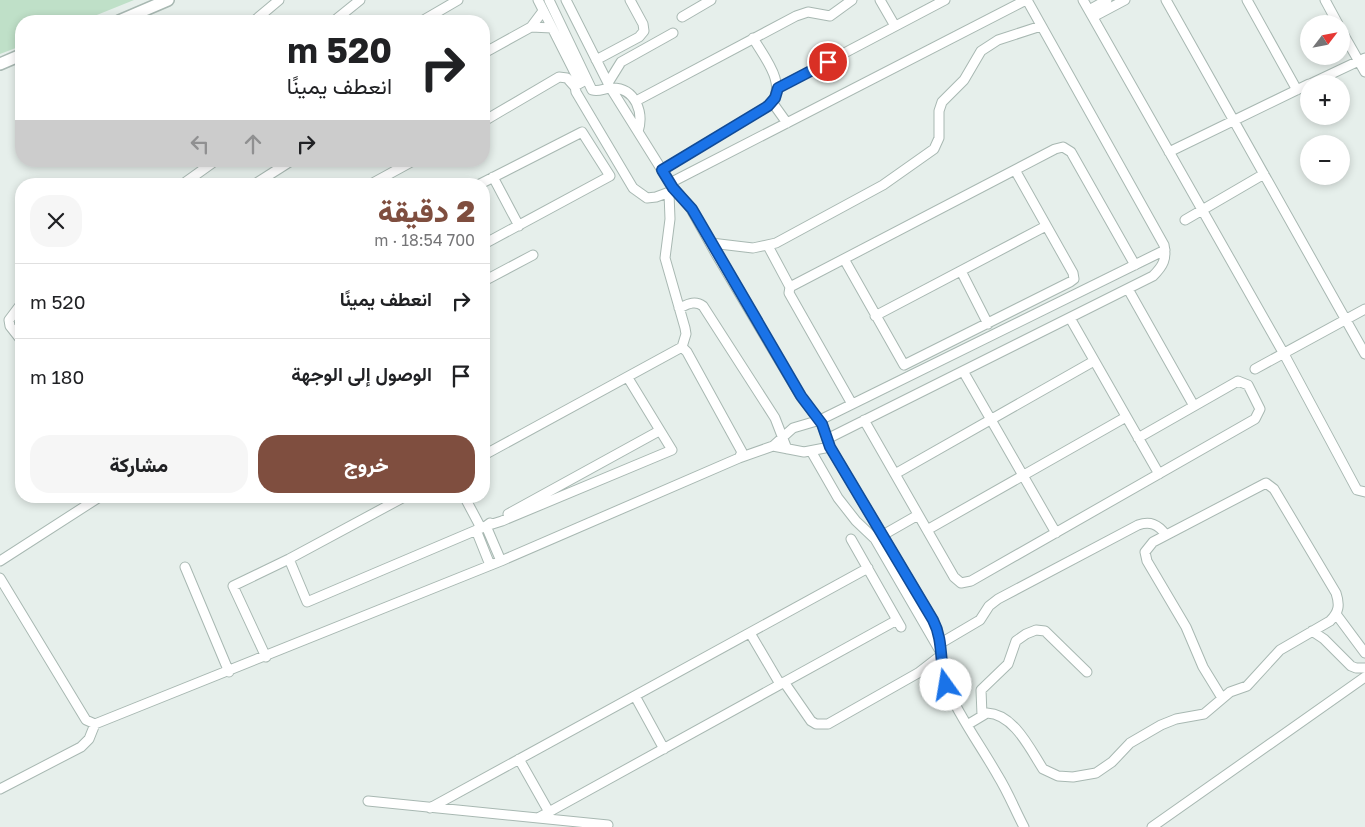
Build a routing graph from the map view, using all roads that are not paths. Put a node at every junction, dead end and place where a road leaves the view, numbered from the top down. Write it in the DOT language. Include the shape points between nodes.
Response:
graph roads {
  1 [pos="168,0"];
  2 [pos="279,0"];
  3 [pos="360,0"];
  4 [pos="458,0"];
  5 [pos="538,0"];
  6 [pos="548,0"];
  7 [pos="566,0"];
  8 [pos="630,0"];
  9 [pos="852,0"];
  10 [pos="880,0"];
  11 [pos="945,0"];
  12 [pos="1026,0"];
  13 [pos="1083,0"];
  14 [pos="1107,0"];
  15 [pos="1125,0"];
  16 [pos="1166,0"];
  17 [pos="1247,0"];
  18 [pos="1325,0"];
  19 [pos="707,1"];
  20 [pos="544,11"];
  21 [pos="1091,14"];
  22 [pos="133,15"];
  23 [pos="261,15"];
  24 [pos="341,15"];
  25 [pos="432,15"];
  26 [pos="1333,15"];
  27 [pos="682,16"];
  28 [pos="895,26"];
  29 [pos="1041,26"];
  30 [pos="531,28"];
  31 [pos="552,28"];
  32 [pos="673,33"];
  33 [pos="753,38"];
  34 [pos="1350,42"];
  35 [pos="490,50"];
  36 [pos="15,58"];
  37 [pos="1362,59"];
  38 [pos="596,60"];
  39 [pos="0,64"];
  40 [pos="1365,72"];
  41 [pos="1329,75"];
  42 [pos="580,84"];
  43 [pos="609,85"];
  44 [pos="778,88"];
  45 [pos="1300,88"];
  46 [pos="1296,90"];
  47 [pos="636,101"];
  48 [pos="772,102"];
  49 [pos="490,117"];
  50 [pos="1234,120"];
  51 [pos="787,123"];
  52 [pos="638,132"];
  53 [pos="608,146"];
  54 [pos="597,152"];
  55 [pos="1169,152"];
  56 [pos="206,167"];
  57 [pos="284,167"];
  58 [pos="402,167"];
  59 [pos="662,170"];
  60 [pos="1015,170"];
  61 [pos="1264,174"];
  62 [pos="494,177"];
  63 [pos="191,178"];
  64 [pos="270,178"];
  65 [pos="382,178"];
  66 [pos="490,179"];
  67 [pos="671,189"];
  68 [pos="1201,211"];
  69 [pos="1185,220"];
  70 [pos="519,226"];
  71 [pos="1046,226"];
  72 [pos="490,241"];
  73 [pos="711,243"];
  74 [pos="768,246"];
  75 [pos="1165,250"];
  76 [pos="533,255"];
  77 [pos="844,259"];
  78 [pos="1135,265"];
  79 [pos="961,271"];
  80 [pos="490,278"];
  81 [pos="790,287"];
  82 [pos="1128,289"];
  83 [pos="679,308"];
  84 [pos="1365,309"];
  85 [pos="15,312"];
  86 [pos="875,316"];
  87 [pos="1070,318"];
  88 [pos="1346,319"];
  89 [pos="988,324"];
  90 [pos="15,332"];
  91 [pos="682,347"];
  92 [pos="1284,354"];
  93 [pos="1365,354"];
  94 [pos="1094,361"];
  95 [pos="1255,369"];
  96 [pos="962,371"];
  97 [pos="628,378"];
  98 [pos="852,404"];
  99 [pos="1194,406"];
  100 [pos="1126,416"];
  101 [pos="990,419"];
  102 [pos="820,420"];
  103 [pos="864,420"];
  104 [pos="659,431"];
  105 [pos="783,435"];
  106 [pos="1138,438"];
  107 [pos="829,443"];
  108 [pos="773,446"];
  109 [pos="787,449"];
  110 [pos="811,451"];
  111 [pos="490,452"];
  112 [pos="739,458"];
  113 [pos="895,474"];
  114 [pos="1159,474"];
  115 [pos="1023,475"];
  116 [pos="1365,492"];
  117 [pos="90,503"];
  118 [pos="393,503"];
  119 [pos="468,503"];
  120 [pos="918,515"];
  121 [pos="481,528"];
  122 [pos="927,530"];
  123 [pos="1056,533"];
  124 [pos="883,535"];
  125 [pos="1166,535"];
  126 [pos="851,539"];
  127 [pos="289,559"];
  128 [pos="0,561"];
  129 [pos="501,561"];
  130 [pos="490,565"];
  131 [pos="185,567"];
  132 [pos="868,568"];
  133 [pos="0,578"];
  134 [pos="1336,614"];
  135 [pos="1312,631"];
  136 [pos="750,633"];
  137 [pos="940,650"];
  138 [pos="1365,653"];
  139 [pos="266,657"];
  140 [pos="1365,668"];
  141 [pos="229,672"];
  142 [pos="1087,672"];
  143 [pos="1365,678"];
  144 [pos="782,683"];
  145 [pos="635,696"];
  146 [pos="1222,698"];
  147 [pos="982,714"];
  148 [pos="96,724"];
  149 [pos="967,724"];
  150 [pos="664,748"];
  151 [pos="518,759"];
  152 [pos="0,789"];
  153 [pos="368,802"];
  154 [pos="430,808"];
  155 [pos="548,812"];
  156 [pos="538,818"];
  157 [pos="608,825"];
  158 [pos="1024,827"];
  159 [pos="1152,827"];
  1 -- 22 [label="street"];
  2 -- 23 [label="street"];
  3 -- 24 [label="street"];
  4 -- 25 [label="street"];
  5 -- 20 [label="street"];
  6 -- 42 [label="street"];
  7 -- 38 [label="street"];
  8 -- 38 [label="street" via="644,31 639,37"];
  9 -- 33 [label="street" via="832,15 802,13"];
  10 -- 28 [label="street"];
  11 -- 28 [label="street"];
  12 -- 29 [label="street"];
  12 -- 51 [label="street"];
  13 -- 21 [label="street"];
  14 -- 21 [label="street"];
  15 -- 21 [label="street"];
  16 -- 50 [label="street"];
  17 -- 46 [label="street"];
  18 -- 26 [label="street"];
  19 -- 27 [label="street"];
  20 -- 30 [label="street"];
  20 -- 31 [label="street"];
  21 -- 55 [label="street"];
  28 -- 44 [label="street"];
  29 -- 74 [label="street" via="998,40 981,51 964,80 942,102 939,138 930,152 883,185 791,237"];
  29 -- 75 [label="street"];
  30 -- 31 [label="street"];
  30 -- 35 [label="street"];
  31 -- 42 [label="street"];
  32 -- 43 [label="street" via="620,62"];
  33 -- 44 [label="street"];
  33 -- 47 [label="street"];
  34 -- 37 [label="street"];
  36 -- 39 [label="street"];
  37 -- 40 [label="street"];
  37 -- 41 [label="street"];
  38 -- 43 [label="street"];
  42 -- 43 [label="street" via="595,91"];
  42 -- 49 [label="street" via="559,77"];
  42 -- 53 [label="street"];
  43 -- 47 [label="street" via="627,92"];
  43 -- 52 [label="street"];
  44 -- 48 [label="street"];
  45 -- 46 [label="street"];
  46 -- 50 [label="street"];
  47 -- 52 [label="street" via="641,115"];
  48 -- 51 [label="street"];
  48 -- 59 [label="street"];
  50 -- 55 [label="street"];
  50 -- 61 [label="street"];
  51 -- 67 [label="street"];
  52 -- 59 [label="street"];
  53 -- 54 [label="street"];
  53 -- 67 [label="street" via="637,192 647,198"];
  54 -- 62 [label="street" via="586,135 580,132"];
  54 -- 70 [label="street" via="610,174 609,178"];
  55 -- 68 [label="street"];
  56 -- 63 [label="street"];
  57 -- 64 [label="street"];
  58 -- 65 [label="street"];
  59 -- 67 [label="street"];
  60 -- 71 [label="street"];
  60 -- 77 [label="street"];
  60 -- 78 [label="street" via="1059,148 1068,148"];
  61 -- 68 [label="street"];
  61 -- 88 [label="street"];
  62 -- 66 [label="street"];
  62 -- 70 [label="street"];
  67 -- 73 [label="street" via="692,209"];
  67 -- 83 [label="street" via="665,258"];
  68 -- 69 [label="street"];
  68 -- 92 [label="street"];
  70 -- 72 [label="street"];
  71 -- 79 [label="street"];
  71 -- 89 [label="street" via="1074,279"];
  73 -- 74 [label="street" via="753,248"];
  73 -- 102 [label="street" via="801,396"];
  74 -- 81 [label="street"];
  75 -- 78 [label="street"];
  75 -- 82 [label="street" via="1161,268"];
  76 -- 80 [label="street"];
  77 -- 81 [label="street"];
  77 -- 86 [label="street"];
  78 -- 98 [label="street"];
  79 -- 86 [label="street"];
  79 -- 89 [label="street"];
  81 -- 98 [label="street" via="789,293"];
  82 -- 87 [label="street"];
  82 -- 99 [label="street"];
  83 -- 91 [label="street" via="686,334"];
  83 -- 105 [label="street" via="698,302 703,306"];
  84 -- 88 [label="street"];
  85 -- 90 [label="street" via="9,320"];
  86 -- 89 [label="street" via="904,365"];
  87 -- 94 [label="street"];
  87 -- 96 [label="street"];
  88 -- 92 [label="street"];
  88 -- 93 [label="street"];
  91 -- 97 [label="street"];
  91 -- 112 [label="street" via="742,449"];
  92 -- 95 [label="street"];
  92 -- 116 [label="street" via="1357,490"];
  94 -- 100 [label="street"];
  94 -- 101 [label="street"];
  96 -- 101 [label="street"];
  96 -- 103 [label="street"];
  97 -- 104 [label="street"];
  97 -- 111 [label="street"];
  98 -- 102 [label="street"];
  99 -- 106 [label="street"];
  99 -- 114 [label="street" via="1242,380 1248,385 1260,413 1255,419"];
  100 -- 106 [label="street"];
  100 -- 115 [label="street"];
  101 -- 113 [label="street"];
  101 -- 115 [label="street"];
  102 -- 105 [label="street" via="800,425"];
  102 -- 107 [label="street"];
  103 -- 107 [label="street"];
  103 -- 113 [label="street"];
  104 -- 121 [label="street"];
  104 -- 121 [label="street" via="672,450"];
  105 -- 108 [label="street"];
  105 -- 109 [label="street"];
  106 -- 114 [label="street"];
  107 -- 110 [label="street"];
  107 -- 124 [label="street"];
  108 -- 109 [label="street"];
  108 -- 112 [label="street"];
  109 -- 110 [label="street"];
  110 -- 137 [label="street" via="838,498 875,539"];
  112 -- 129 [label="street"];
  113 -- 120 [label="street"];
  114 -- 123 [label="street"];
  115 -- 122 [label="street"];
  115 -- 123 [label="street"];
  117 -- 128 [label="street"];
  118 -- 127 [label="street"];
  119 -- 121 [label="street"];
  120 -- 122 [label="street"];
  120 -- 124 [label="street"];
  121 -- 127 [label="street" via="307,602"];
  121 -- 129 [label="street"];
  121 -- 130 [label="street"];
  122 -- 123 [label="street" via="954,577 961,583 971,581"];
  124 -- 137 [label="street" via="933,620 940,636"];
  125 -- 134 [label="street" via="1261,484 1270,484 1336,593 1339,608"];
  125 -- 137 [label="street" via="1153,524 1138,525 998,599 980,620"];
  125 -- 146 [label="street" via="1149,545 1146,557 1186,627 1202,667"];
  126 -- 132 [label="street"];
  127 -- 139 [label="street" via="233,586"];
  129 -- 130 [label="street"];
  130 -- 139 [label="street"];
  131 -- 141 [label="street"];
  132 -- 136 [label="street"];
  132 -- 144 [label="street" via="899,623"];
  133 -- 148 [label="street" via="86,720"];
  134 -- 135 [label="street"];
  134 -- 138 [label="street"];
  135 -- 140 [label="street" via="1351,666"];
  135 -- 146 [label="street" via="1280,650 1247,686"];
  136 -- 144 [label="street"];
  136 -- 145 [label="street"];
  137 -- 144 [label="street" via="918,673 828,724 811,721"];
  137 -- 149 [label="street" via="940,669"];
  139 -- 141 [label="street"];
  141 -- 148 [label="street"];
  142 -- 147 [label="street" via="1045,631 1026,634 1013,645 1008,664 981,690"];
  143 -- 159 [label="street"];
  144 -- 150 [label="street"];
  145 -- 150 [label="street"];
  145 -- 151 [label="street"];
  146 -- 147 [label="street" via="1204,714 1176,719 1137,739 1096,773 1073,777 1048,773 1010,723 999,715"];
  147 -- 149 [label="street"];
  148 -- 152 [label="street" via="81,747"];
  149 -- 158 [label="street"];
  150 -- 155 [label="street"];
  151 -- 154 [label="street"];
  151 -- 155 [label="street"];
  153 -- 154 [label="street"];
  154 -- 156 [label="street"];
  155 -- 156 [label="street"];
  156 -- 157 [label="street"];
}
